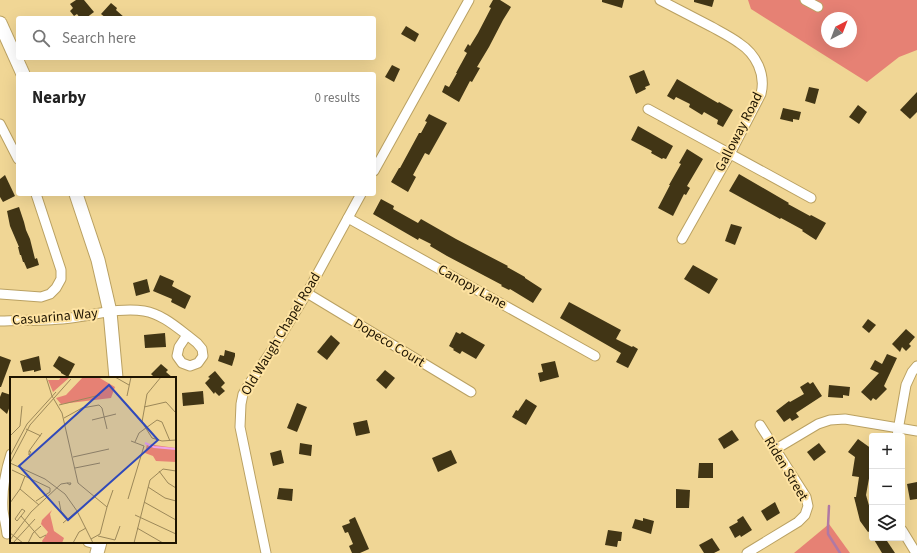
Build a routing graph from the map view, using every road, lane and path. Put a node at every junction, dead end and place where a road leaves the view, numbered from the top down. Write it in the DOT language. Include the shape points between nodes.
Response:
graph roads {
  1 [pos="469,0"];
  2 [pos="660,0"];
  3 [pos="805,0"];
  4 [pos="818,7"];
  5 [pos="0,23"];
  6 [pos="16,58"];
  7 [pos="17,60"];
  8 [pos="22,72"];
  9 [pos="648,109"];
  10 [pos="0,124"];
  11 [pos="730,154"];
  12 [pos="16,155"];
  13 [pos="376,168"];
  14 [pos="37,196"];
  15 [pos="77,196"];
  16 [pos="360,196"];
  17 [pos="811,198"];
  18 [pos="348,218"];
  19 [pos="682,239"];
  20 [pos="306,293"];
  21 [pos="0,294"];
  22 [pos="110,312"];
  23 [pos="0,322"];
  24 [pos="186,335"];
  25 [pos="595,356"];
  26 [pos="917,366"];
  27 [pos="116,377"];
  28 [pos="471,392"];
  29 [pos="760,425"];
  30 [pos="917,431"];
  31 [pos="898,432"];
  32 [pos="776,449"];
  33 [pos="10,457"];
  34 [pos="6,535"];
  35 [pos="905,535"];
  36 [pos="266,553"];
  37 [pos="747,553"];
  38 [pos="916,553"];
  1 -- 13 [label="street"];
  2 -- 11 [label="street, Galloway Road" via="740,43 750,52 760,69 763,86 761,94"];
  3 -- 4 [label="street"];
  5 -- 6 [label="main road"];
  7 -- 8 [label="main road"];
  9 -- 11 [label="street"];
  10 -- 12 [label="street"];
  11 -- 17 [label="street"];
  11 -- 19 [label="street, Galloway Road"];
  14 -- 21 [label="street" via="61,270 61,279 50,294 41,297"];
  15 -- 22 [label="main road" via="98,260"];
  16 -- 18 [label="street, Old Waugh Chapel Road"];
  18 -- 20 [label="street, Old Waugh Chapel Road"];
  18 -- 25 [label="street, Canopy Lane"];
  20 -- 28 [label="street, Dopeco Court"];
  20 -- 36 [label="street, Old Waugh Chapel Road" via="243,394 241,404 240,427"];
  22 -- 23 [label="street, Casuarina Way" via="70,318"];
  22 -- 24 [label="street, Casuarina Way" via="129,310 159,315"];
  22 -- 27 [label="main road"];
  26 -- 31 [label="street" via="906,386"];
  29 -- 32 [label="street, Riden Street"];
  30 -- 31 [label="street"];
  31 -- 32 [label="street" via="845,419 830,420 818,424"];
  32 -- 37 [label="street, Riden Street" via="806,497 806,515"];
  33 -- 34 [label="street" via="4,483"];
  35 -- 38 [label="street"];
}
